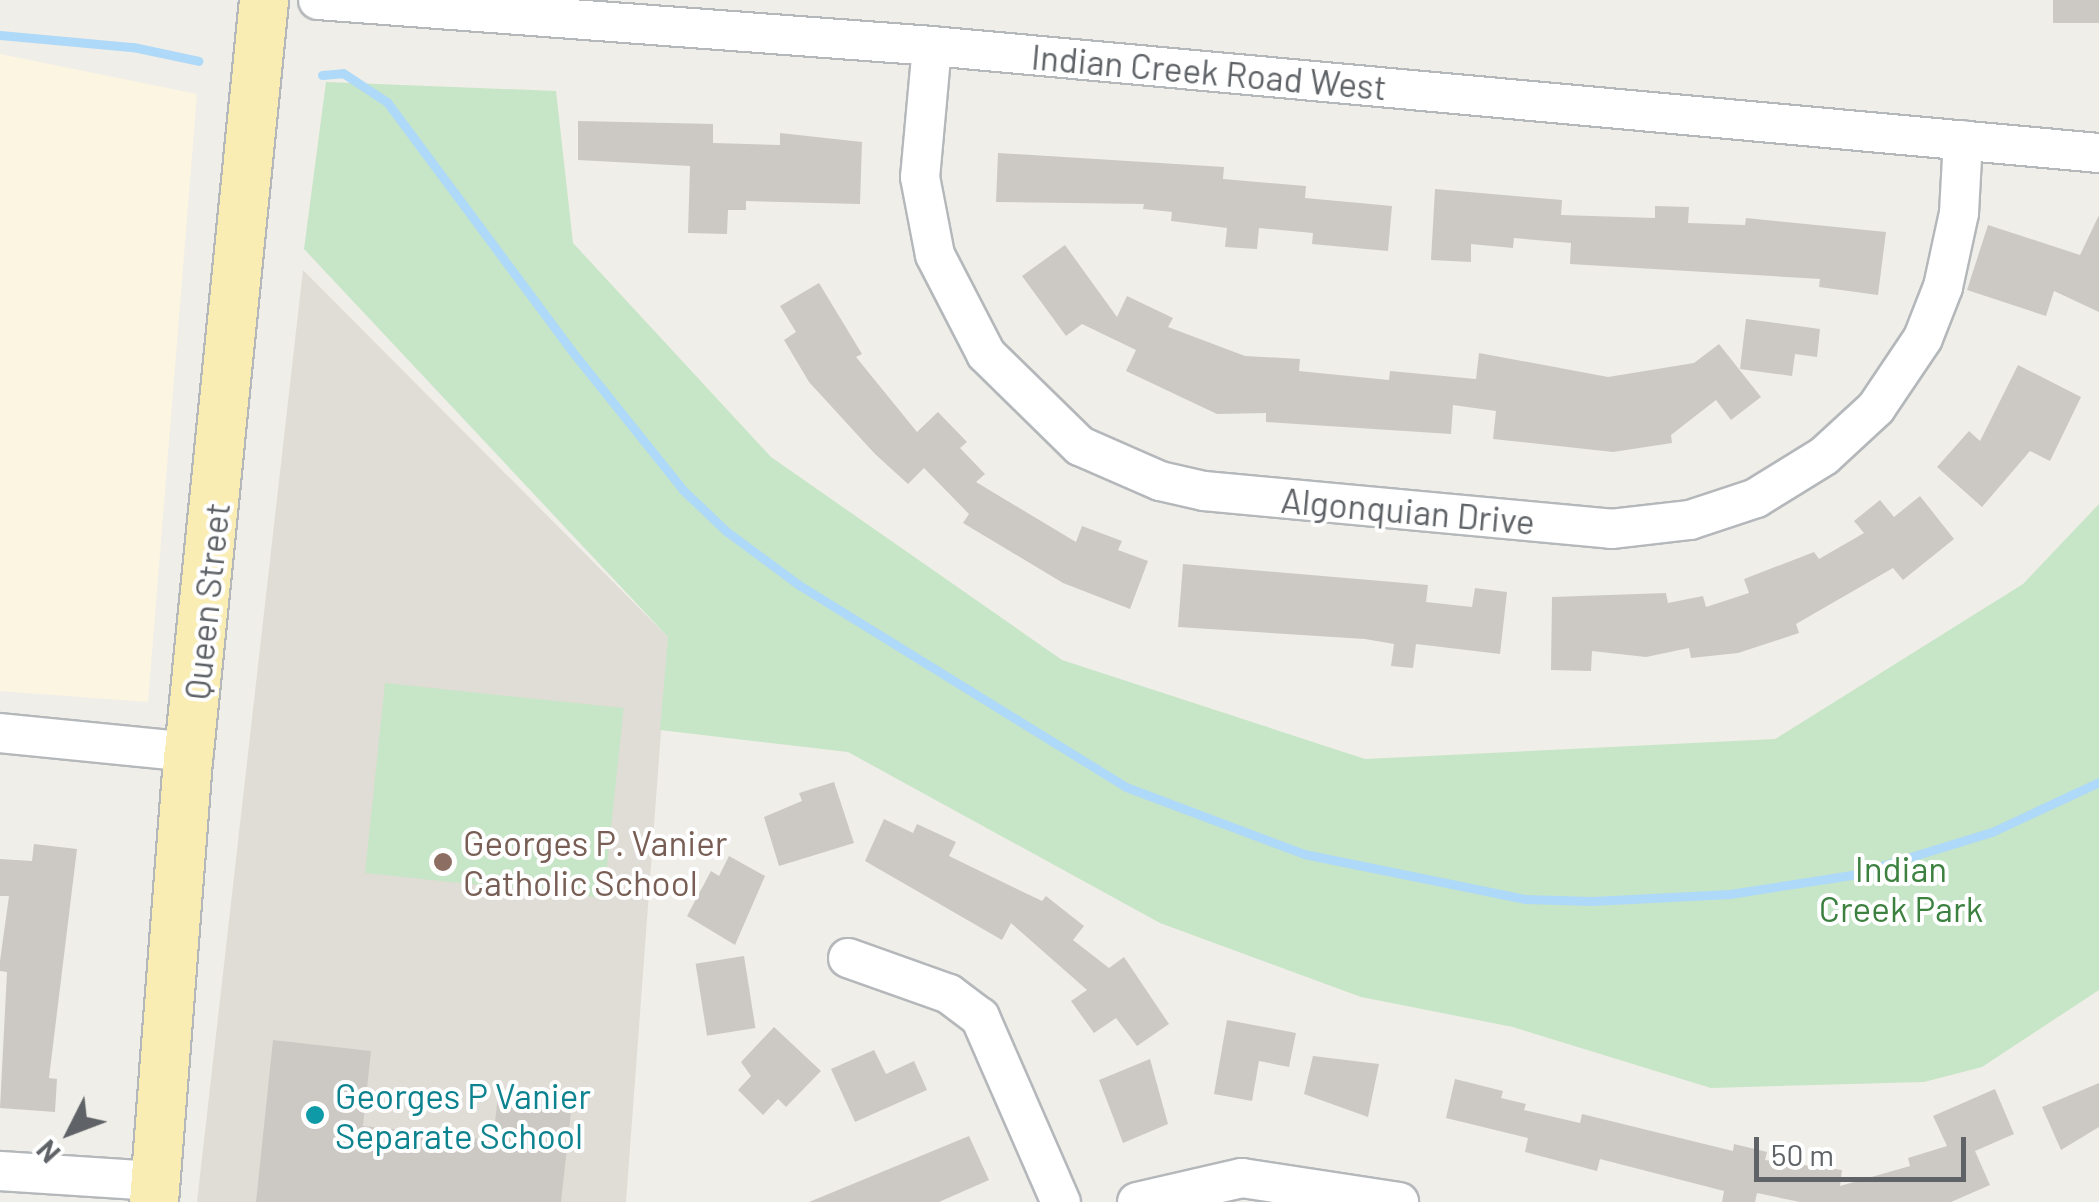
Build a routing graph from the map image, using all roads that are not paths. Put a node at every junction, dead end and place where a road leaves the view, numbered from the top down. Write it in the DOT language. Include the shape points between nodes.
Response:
graph roads {
  1 [pos="264,0"];
  2 [pos="318,0"];
  3 [pos="932,46"];
  4 [pos="1962,140"];
  5 [pos="2099,154"];
  6 [pos="0,733"];
  7 [pos="189,752"];
  8 [pos="848,958"];
  9 [pos="0,1171"];
  10 [pos="154,1192"];
  11 [pos="1394,1201"];
  12 [pos="1061,1202"];
  13 [pos="1138,1202"];
  1 -- 7 [label="main road, Queen Street"];
  2 -- 3 [label="street, Indian Creek Road West"];
  3 -- 4 [label="street, Indian Creek Road West"];
  3 -- 4 [label="street, Algonquian Drive" via="920,177 936,255 986,354 1080,446 1160,481 1204,491 1572,526 1650,528 1724,510 1783,484 1859,425 1906,366 1934,312 1955,243"];
  4 -- 5 [label="street, Indian Creek Road West"];
  6 -- 7 [label="street"];
  7 -- 10 [label="main road, Queen Street"];
  8 -- 12 [label="street" via="949,994 980,1017"];
  9 -- 10 [label="street"];
  11 -- 13 [label="street" via="1242,1178"];
}
